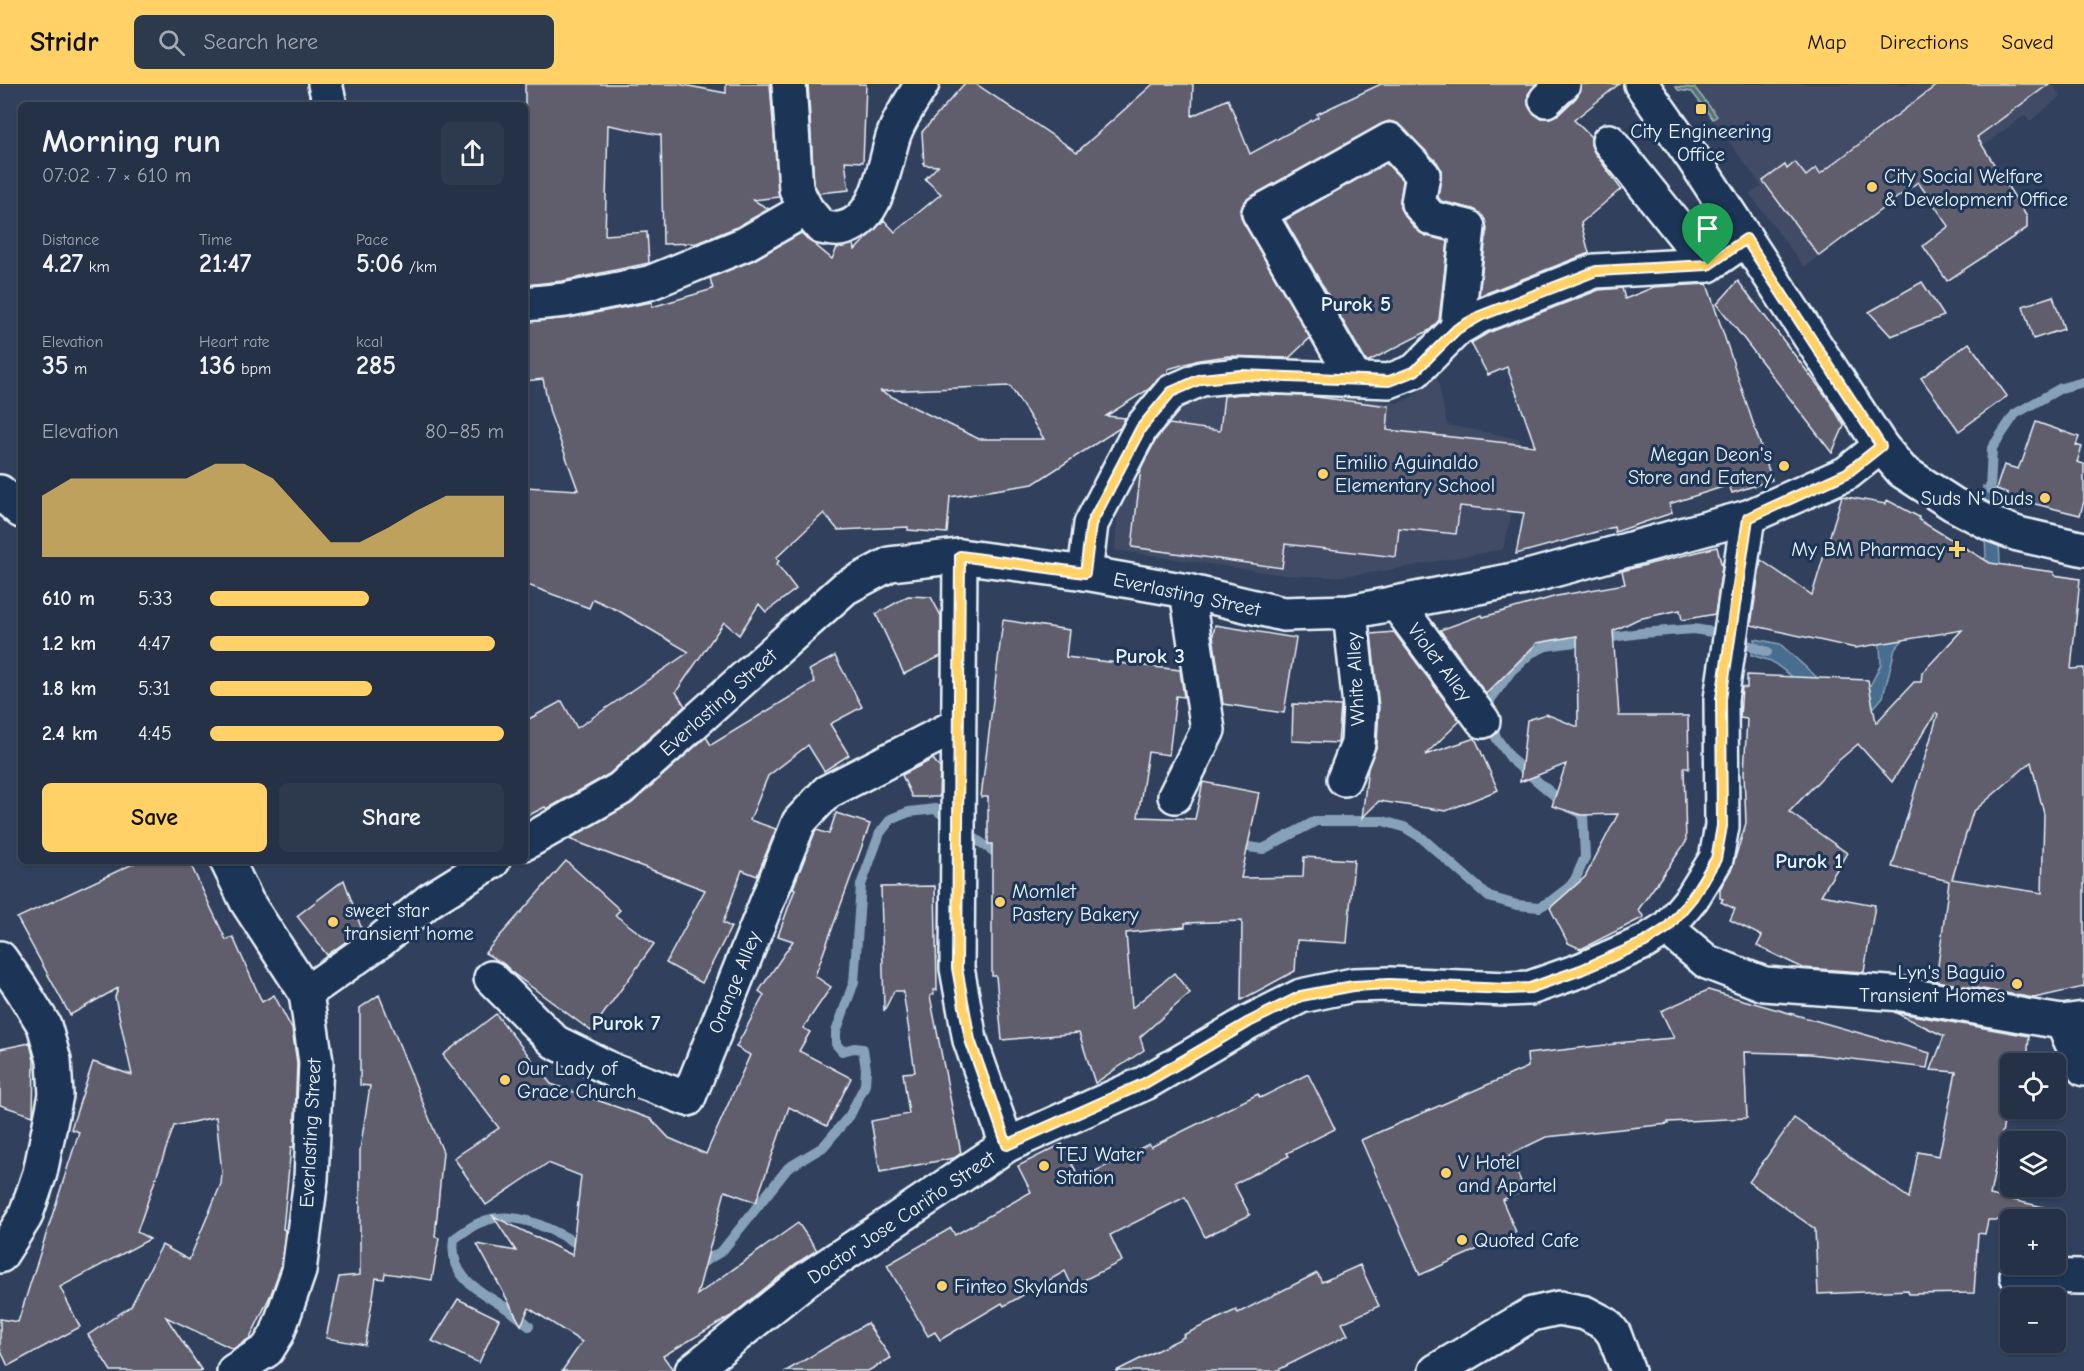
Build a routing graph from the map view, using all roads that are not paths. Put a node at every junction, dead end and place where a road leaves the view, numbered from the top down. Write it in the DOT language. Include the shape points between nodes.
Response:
graph roads {
  1 [pos="325,84"];
  2 [pos="789,84"];
  3 [pos="922,84"];
  4 [pos="1641,84"];
  5 [pos="329,102"];
  6 [pos="1609,141"];
  7 [pos="806,208"];
  8 [pos="1746,239"];
  9 [pos="1708,265"];
  10 [pos="528,304"];
  11 [pos="1457,329"];
  12 [pos="1354,378"];
  13 [pos="1881,446"];
  14 [pos="0,492"];
  15 [pos="18,508"];
  16 [pos="1748,518"];
  17 [pos="2084,549"];
  18 [pos="960,556"];
  19 [pos="1085,573"];
  20 [pos="1187,591"];
  21 [pos="1396,603"];
  22 [pos="1350,612"];
  23 [pos="1483,721"];
  24 [pos="958,725"];
  25 [pos="1344,779"];
  26 [pos="1175,796"];
  27 [pos="528,841"];
  28 [pos="228,864"];
  29 [pos="470,866"];
  30 [pos="1667,928"];
  31 [pos="0,958"];
  32 [pos="491,978"];
  33 [pos="306,993"];
  34 [pos="2073,1021"];
  35 [pos="2084,1069"];
  36 [pos="1007,1145"];
  37 [pos="0,1256"];
  38 [pos="2017,1276"];
  39 [pos="2084,1277"];
  40 [pos="234,1371"];
  41 [pos="692,1371"];
  42 [pos="1436,1371"];
  43 [pos="1628,1371"];
  1 -- 5 [label="street"];
  2 -- 7 [label="street" via="796,189"];
  3 -- 7 [label="street" via="893,135 872,206 840,229 821,227"];
  4 -- 8 [label="street"];
  6 -- 9 [label="street"];
  7 -- 10 [label="street" via="745,244 649,284"];
  8 -- 9 [label="street"];
  8 -- 13 [label="street"];
  9 -- 11 [label="street" via="1596,271 1480,316"];
  11 -- 12 [label="street" via="1415,371 1389,381"];
  11 -- 12 [label="street" via="1468,227 1431,218 1418,203 1423,175 1390,140 1259,213"];
  12 -- 19 [label="street" via="1241,375 1201,379 1171,392 1141,428 1091,524"];
  13 -- 16 [label="street, Everlasting Street" via="1847,473"];
  13 -- 17 [label="street" via="1902,471 1989,523"];
  14 -- 15 [label="street"];
  16 -- 21 [label="street, Everlasting Street" via="1524,578"];
  16 -- 30 [label="street, Doctor Jose Cariño Street" via="1721,699 1722,826 1716,859 1692,898"];
  18 -- 19 [label="street, Everlasting Street"];
  18 -- 24 [label="street"];
  18 -- 27 [label="street, Everlasting Street" via="890,564 845,588 620,789"];
  19 -- 20 [label="street, Everlasting Street"];
  20 -- 22 [label="street, Everlasting Street" via="1283,614"];
  20 -- 26 [label="street" via="1208,730"];
  21 -- 22 [label="street, Everlasting Street"];
  21 -- 23 [label="street, Violet Alley"];
  22 -- 25 [label="street, White Alley" via="1360,706 1358,744"];
  24 -- 32 [label="street, Orange Alley" via="827,792 799,822 688,1099 616,1072 555,1042"];
  24 -- 36 [label="street" via="957,968 970,1040"];
  28 -- 33 [label="street" via="247,902"];
  29 -- 33 [label="street" via="380,941"];
  30 -- 34 [label="street" via="1707,962 1764,984 1902,994"];
  30 -- 36 [label="street, Doctor Jose Cariño Street" via="1645,942 1530,988 1389,984 1301,996 1145,1083"];
  31 -- 37 [label="street" via="44,1025 54,1060 57,1095 25,1217"];
  33 -- 40 [label="street, Everlasting Street" via="316,1062 311,1179 299,1271 277,1334 267,1350"];
  34 -- 35 [label="street"];
  36 -- 41 [label="street, Doctor Jose Cariño Street" via="807,1279"];
  38 -- 39 [label="street"];
  42 -- 43 [label="street" via="1532,1314 1559,1308 1585,1313 1606,1324 1614,1334"];
}
